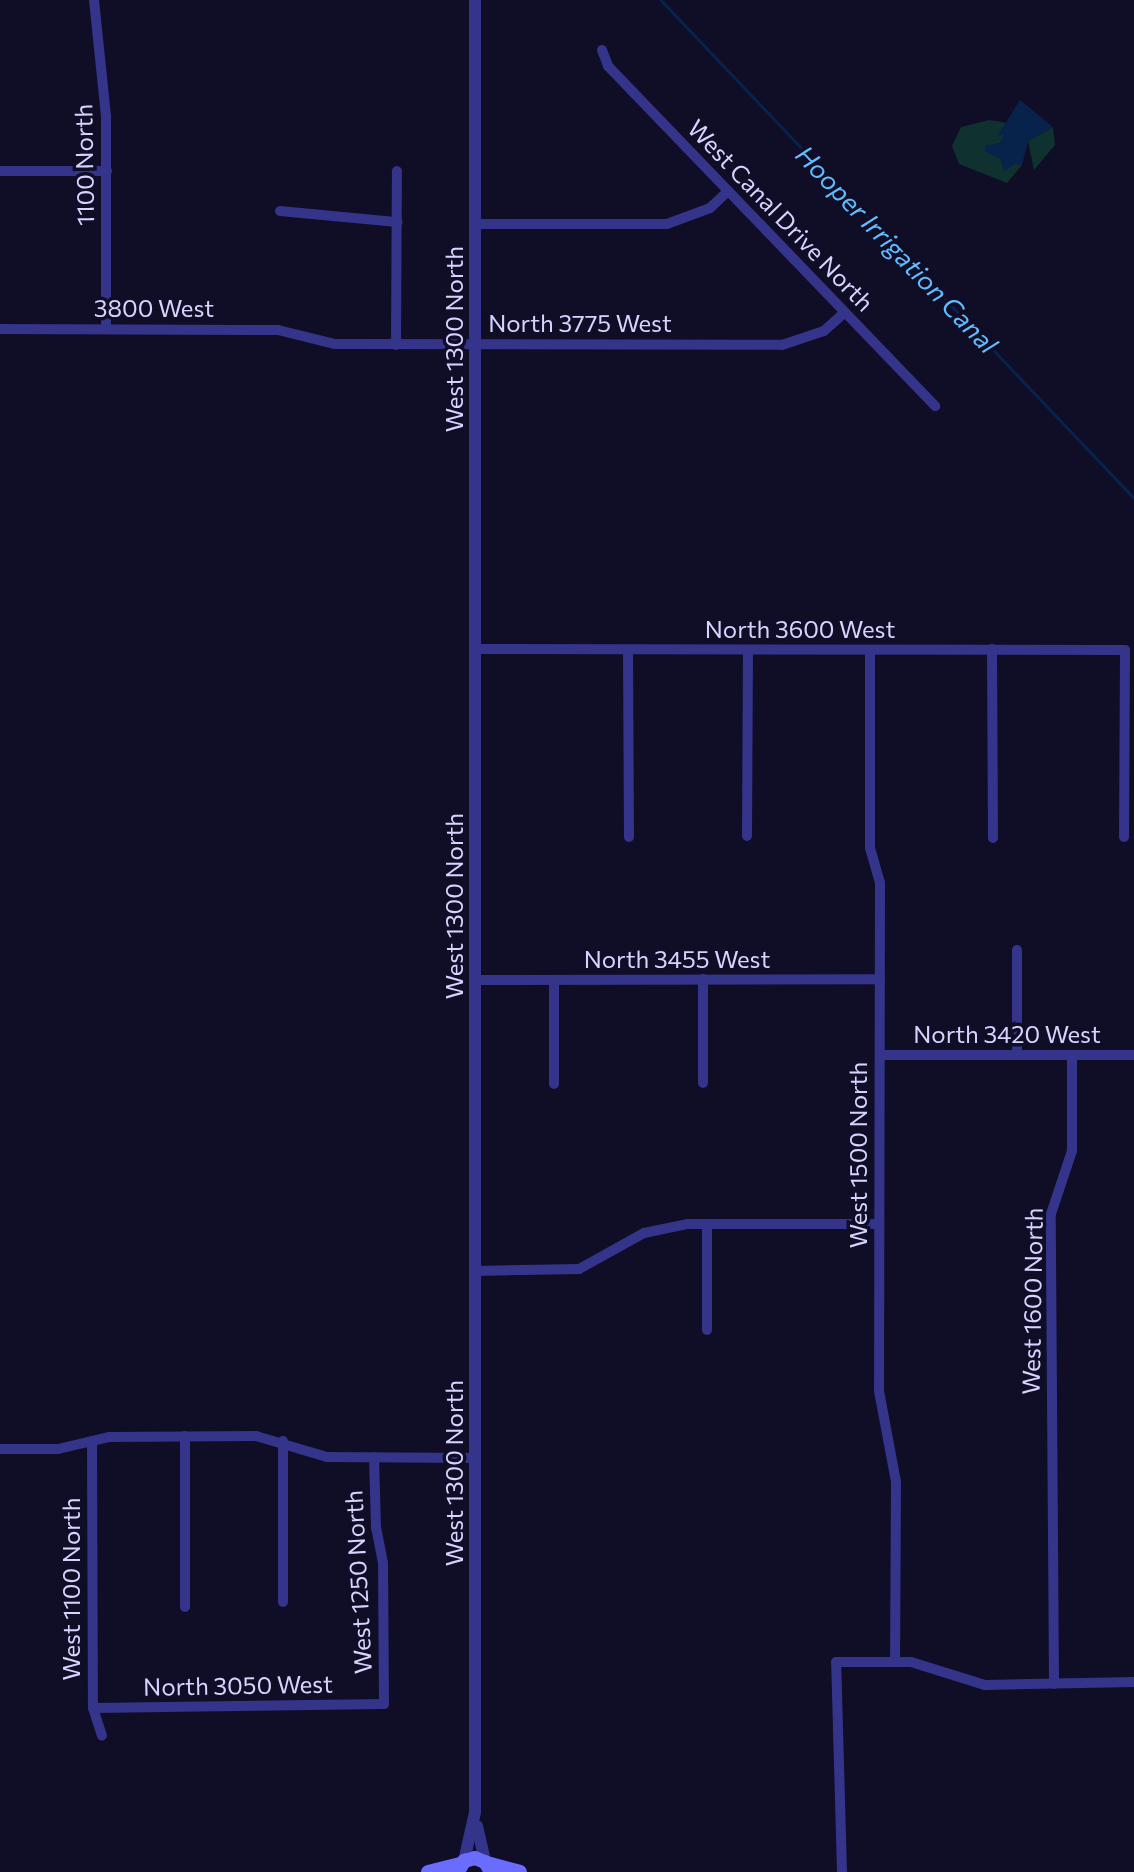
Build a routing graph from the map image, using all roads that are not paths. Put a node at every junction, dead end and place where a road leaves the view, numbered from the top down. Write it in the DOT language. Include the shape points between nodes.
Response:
graph roads {
  1 [pos="94,0"];
  2 [pos="475,0"];
  3 [pos="602,50"];
  4 [pos="0,171"];
  5 [pos="107,171"];
  6 [pos="397,171"];
  7 [pos="728,191"];
  8 [pos="280,211"];
  9 [pos="397,222"];
  10 [pos="475,224"];
  11 [pos="845,313"];
  12 [pos="0,329"];
  13 [pos="106,329"];
  14 [pos="306,337"];
  15 [pos="475,344"];
  16 [pos="396,345"];
  17 [pos="935,406"];
  18 [pos="475,649"];
  19 [pos="992,649"];
  20 [pos="628,650"];
  21 [pos="748,650"];
  22 [pos="870,650"];
  23 [pos="747,836"];
  24 [pos="629,837"];
  25 [pos="1124,837"];
  26 [pos="993,838"];
  27 [pos="1017,950"];
  28 [pos="703,979"];
  29 [pos="880,979"];
  30 [pos="475,980"];
  31 [pos="554,980"];
  32 [pos="880,1055"];
  33 [pos="1017,1055"];
  34 [pos="1072,1055"];
  35 [pos="1134,1055"];
  36 [pos="703,1083"];
  37 [pos="554,1084"];
  38 [pos="707,1224"];
  39 [pos="879,1224"];
  40 [pos="475,1271"];
  41 [pos="707,1330"];
  42 [pos="184,1436"];
  43 [pos="92,1441"];
  44 [pos="283,1441"];
  45 [pos="0,1449"];
  46 [pos="374,1457"];
  47 [pos="475,1458"];
  48 [pos="283,1602"];
  49 [pos="184,1607"];
  50 [pos="895,1660"];
  51 [pos="1134,1682"];
  52 [pos="1054,1684"];
  53 [pos="384,1704"];
  54 [pos="93,1708"];
  55 [pos="102,1736"];
  56 [pos="475,1812"];
  57 [pos="462,1865"];
  58 [pos="487,1865"];
  59 [pos="428,1872"];
  60 [pos="520,1872"];
  61 [pos="842,1872"];
  1 -- 5 [label="street, 1100 North"];
  2 -- 10 [label="street, West 1300 North"];
  3 -- 7 [label="street, West Canal Drive North" via="608,66"];
  4 -- 5 [label="street"];
  5 -- 13 [label="street, 1100 North"];
  6 -- 9 [label="street"];
  7 -- 10 [label="street" via="700,213 667,224"];
  7 -- 11 [label="street, West Canal Drive North"];
  8 -- 9 [label="street"];
  9 -- 16 [label="street"];
  10 -- 15 [label="street, West 1300 North"];
  11 -- 15 [label="street, North 3775 West" via="824,331 782,345"];
  11 -- 17 [label="street, West Canal Drive North"];
  12 -- 13 [label="street, 3800 West"];
  13 -- 14 [label="street, 3800 West" via="278,330"];
  14 -- 16 [label="street, North 3775 West" via="335,344"];
  15 -- 16 [label="street, North 3775 West"];
  15 -- 18 [label="street, West 1300 North"];
  18 -- 20 [label="street, North 3600 West"];
  18 -- 30 [label="street, West 1300 North"];
  19 -- 22 [label="street, North 3600 West"];
  19 -- 25 [label="street, North 3600 West" via="1125,650"];
  19 -- 26 [label="street"];
  20 -- 21 [label="street, North 3600 West"];
  20 -- 24 [label="street"];
  21 -- 22 [label="street, North 3600 West"];
  21 -- 23 [label="street"];
  22 -- 29 [label="street, West 1500 North" via="870,848 880,883"];
  27 -- 33 [label="street"];
  28 -- 29 [label="street, North 3455 West"];
  28 -- 31 [label="street, North 3455 West"];
  28 -- 36 [label="street"];
  29 -- 32 [label="street, West 1500 North"];
  30 -- 31 [label="street, North 3455 West"];
  30 -- 40 [label="street, West 1300 North"];
  31 -- 37 [label="street"];
  32 -- 33 [label="street, North 3420 West"];
  32 -- 39 [label="street, West 1500 North"];
  33 -- 34 [label="street, North 3420 West"];
  34 -- 35 [label="street, North 3420 West"];
  34 -- 52 [label="street, West 1600 North" via="1072,1151 1051,1214"];
  38 -- 39 [label="street"];
  38 -- 40 [label="street" via="645,1233 579,1269"];
  38 -- 41 [label="street"];
  39 -- 50 [label="street, West 1500 North" via="880,1400 896,1482"];
  40 -- 47 [label="street, West 1300 North"];
  42 -- 43 [label="street"];
  42 -- 44 [label="street" via="256,1436"];
  42 -- 49 [label="street"];
  43 -- 45 [label="street" via="58,1449"];
  43 -- 54 [label="street, West 1100 North"];
  44 -- 46 [label="street" via="327,1457"];
  44 -- 48 [label="street"];
  46 -- 47 [label="street"];
  46 -- 53 [label="street, West 1250 North" via="376,1528 383,1563"];
  47 -- 56 [label="street, West 1300 North"];
  50 -- 52 [label="street" via="928,1665 985,1685"];
  50 -- 61 [label="street" via="836,1662"];
  51 -- 52 [label="street"];
  53 -- 54 [label="street, North 3050 West"];
  54 -- 55 [label="street, West 1100 North"];
  56 -- 57 [label="street, West 1300 North"];
  56 -- 58 [label="street, West 1300 North"];
  57 -- 58 [label="main road" via="475,1858"];
  57 -- 59 [label="main road"];
  58 -- 60 [label="main road"];
}
